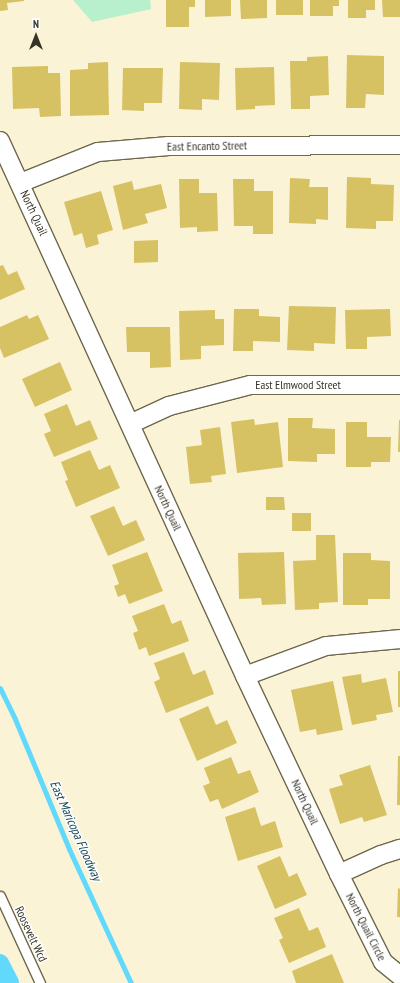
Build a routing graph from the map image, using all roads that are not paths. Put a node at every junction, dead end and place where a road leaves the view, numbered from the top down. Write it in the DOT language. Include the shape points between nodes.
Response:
graph roads {
  1 [pos="0,141"];
  2 [pos="400,145"];
  3 [pos="20,183"];
  4 [pos="400,385"];
  5 [pos="130,424"];
  6 [pos="400,640"];
  7 [pos="245,676"];
  8 [pos="400,850"];
  9 [pos="339,874"];
  10 [pos="0,896"];
  11 [pos="399,975"];
  12 [pos="40,983"];
  1 -- 3 [label="street, North Quail"];
  2 -- 3 [label="street, East Encanto Street" via="169,146 98,152"];
  3 -- 5 [label="street, North Quail"];
  4 -- 5 [label="street, East Elmwood Street" via="250,385 169,406"];
  5 -- 7 [label="street, North Quail"];
  6 -- 7 [label="street" via="326,646"];
  7 -- 9 [label="street, North Quail"];
  8 -- 9 [label="street" via="381,855"];
  9 -- 11 [label="street, North Quail Circle" via="383,962"];
  10 -- 12 [label="lane, Roosevelt Wcd"];
}
